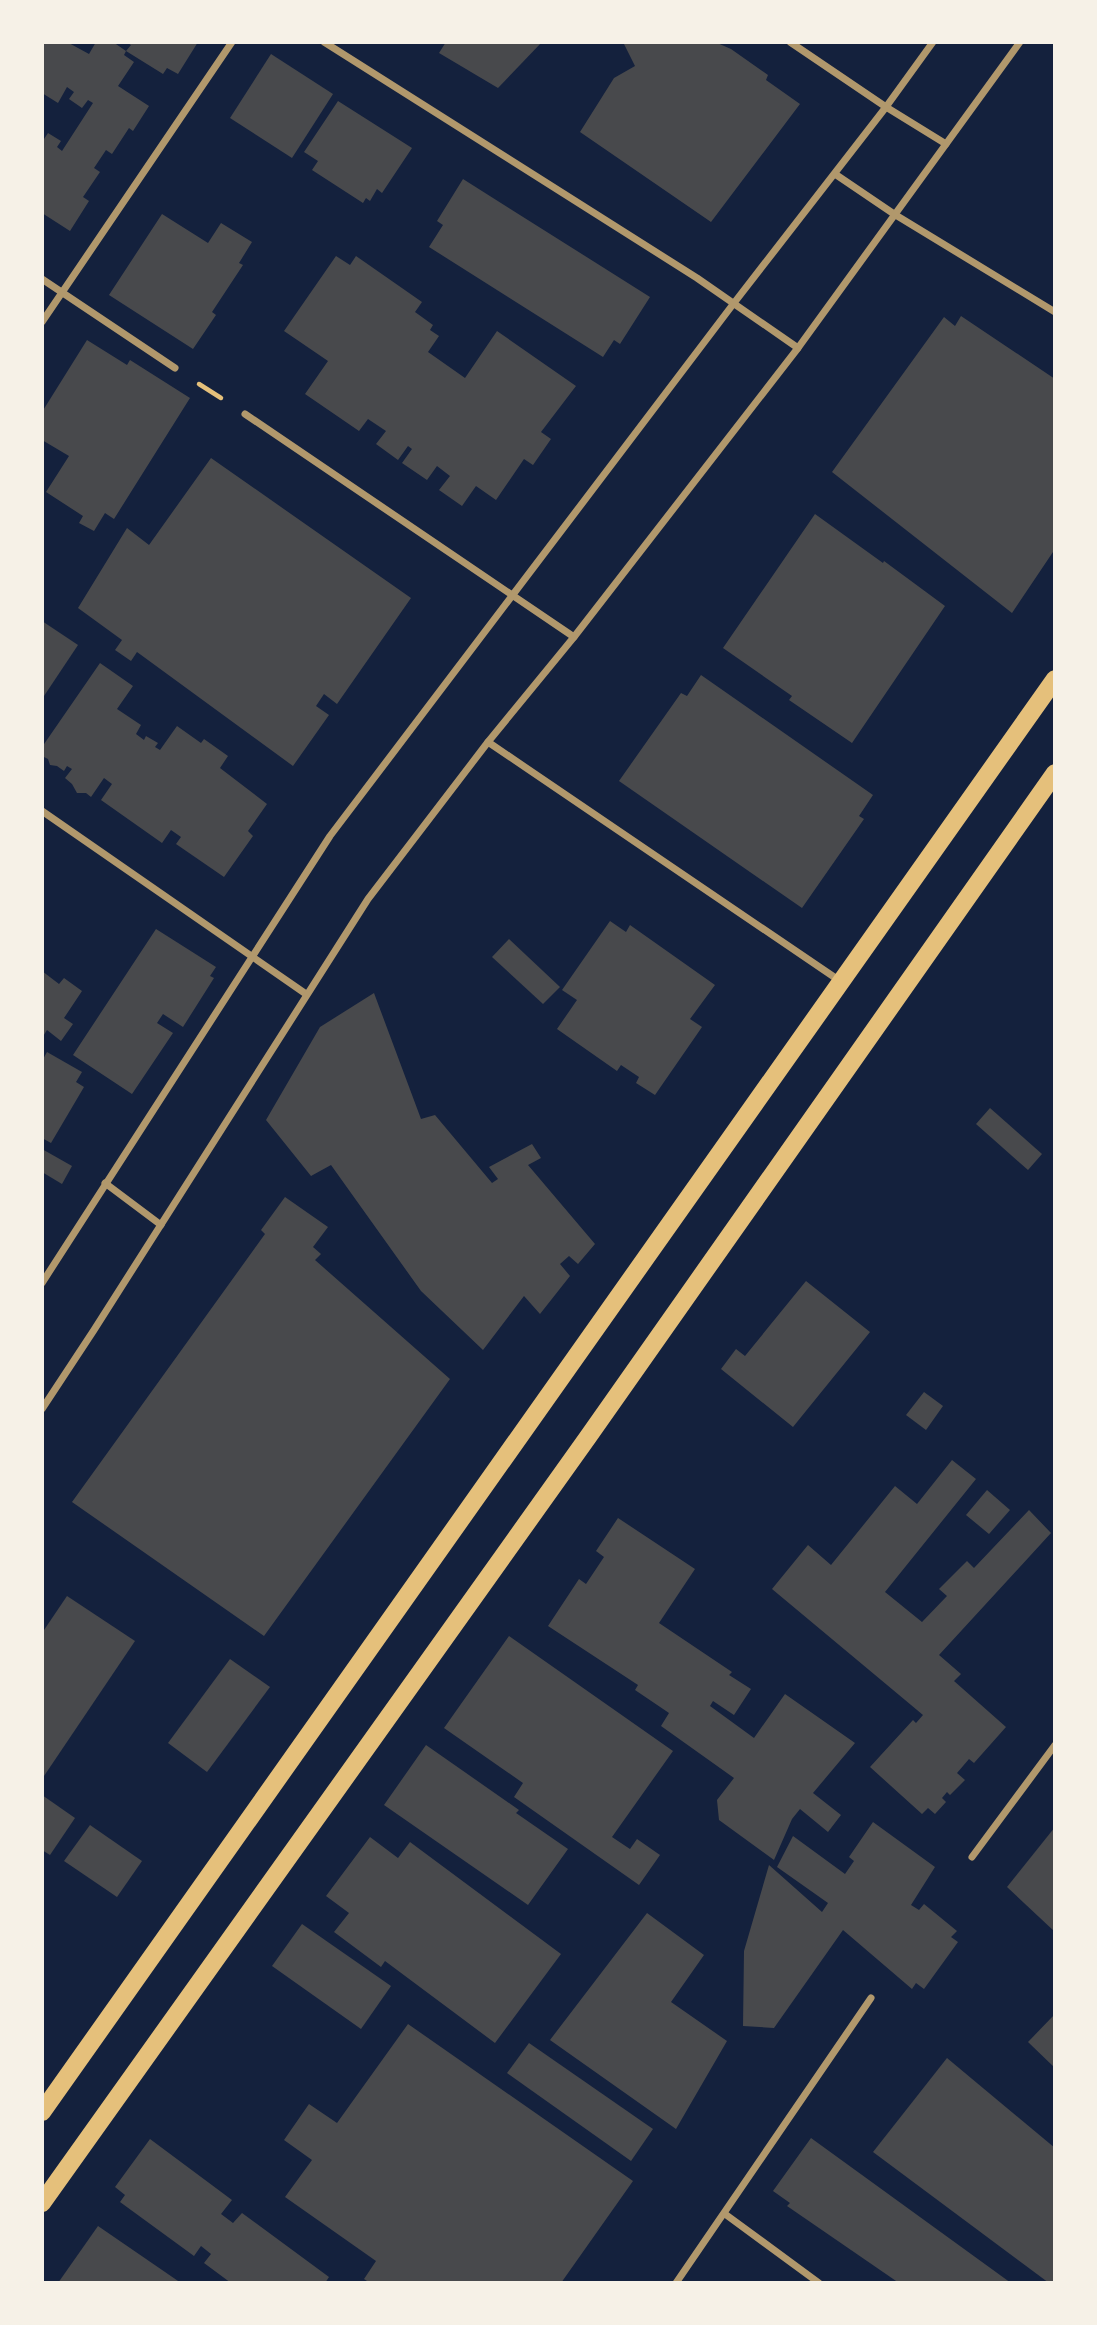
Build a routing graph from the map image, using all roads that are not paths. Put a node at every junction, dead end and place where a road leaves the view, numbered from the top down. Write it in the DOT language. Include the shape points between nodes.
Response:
graph roads {
  1 [pos="232,42"];
  2 [pos="324,42"];
  3 [pos="790,42"];
  4 [pos="933,42"];
  5 [pos="1020,42"];
  6 [pos="886,107"];
  7 [pos="946,144"];
  8 [pos="835,174"];
  9 [pos="894,214"];
  10 [pos="42,279"];
  11 [pos="61,292"];
  12 [pos="734,303"];
  13 [pos="1055,312"];
  14 [pos="42,322"];
  15 [pos="799,348"];
  16 [pos="175,368"];
  17 [pos="245,414"];
  18 [pos="513,595"];
  19 [pos="574,637"];
  20 [pos="1055,679"];
  21 [pos="488,742"];
  22 [pos="1055,773"];
  23 [pos="42,811"];
  24 [pos="252,957"];
  25 [pos="840,981"];
  26 [pos="306,994"];
  27 [pos="105,1183"];
  28 [pos="161,1226"];
  29 [pos="42,1283"];
  30 [pos="42,1409"];
  31 [pos="1055,1745"];
  32 [pos="972,1857"];
  33 [pos="871,1998"];
  34 [pos="42,2112"];
  35 [pos="42,2203"];
  36 [pos="725,2214"];
  37 [pos="676,2283"];
  38 [pos="819,2283"];
  1 -- 11 [label="street"];
  2 -- 12 [label="street"];
  3 -- 6 [label="street"];
  4 -- 6 [label="street"];
  5 -- 7 [label="street"];
  6 -- 7 [label="street"];
  6 -- 8 [label="street"];
  7 -- 9 [label="street"];
  8 -- 9 [label="street"];
  8 -- 12 [label="street"];
  9 -- 13 [label="street"];
  9 -- 15 [label="street"];
  10 -- 11 [label="street"];
  11 -- 14 [label="street"];
  11 -- 16 [label="street"];
  12 -- 15 [label="street"];
  12 -- 18 [label="street"];
  15 -- 19 [label="street"];
  17 -- 18 [label="street"];
  18 -- 19 [label="street"];
  18 -- 24 [label="street" via="330,836"];
  19 -- 21 [label="street"];
  20 -- 25 [label="main road"];
  21 -- 25 [label="street"];
  21 -- 26 [label="street" via="368,899"];
  22 -- 35 [label="main road"];
  23 -- 24 [label="street"];
  24 -- 26 [label="street"];
  24 -- 27 [label="street"];
  25 -- 34 [label="main road"];
  26 -- 28 [label="street"];
  27 -- 28 [label="street"];
  27 -- 29 [label="street"];
  28 -- 30 [label="street"];
  31 -- 32 [label="street"];
  33 -- 36 [label="street"];
  36 -- 37 [label="street"];
  36 -- 38 [label="street"];
}
